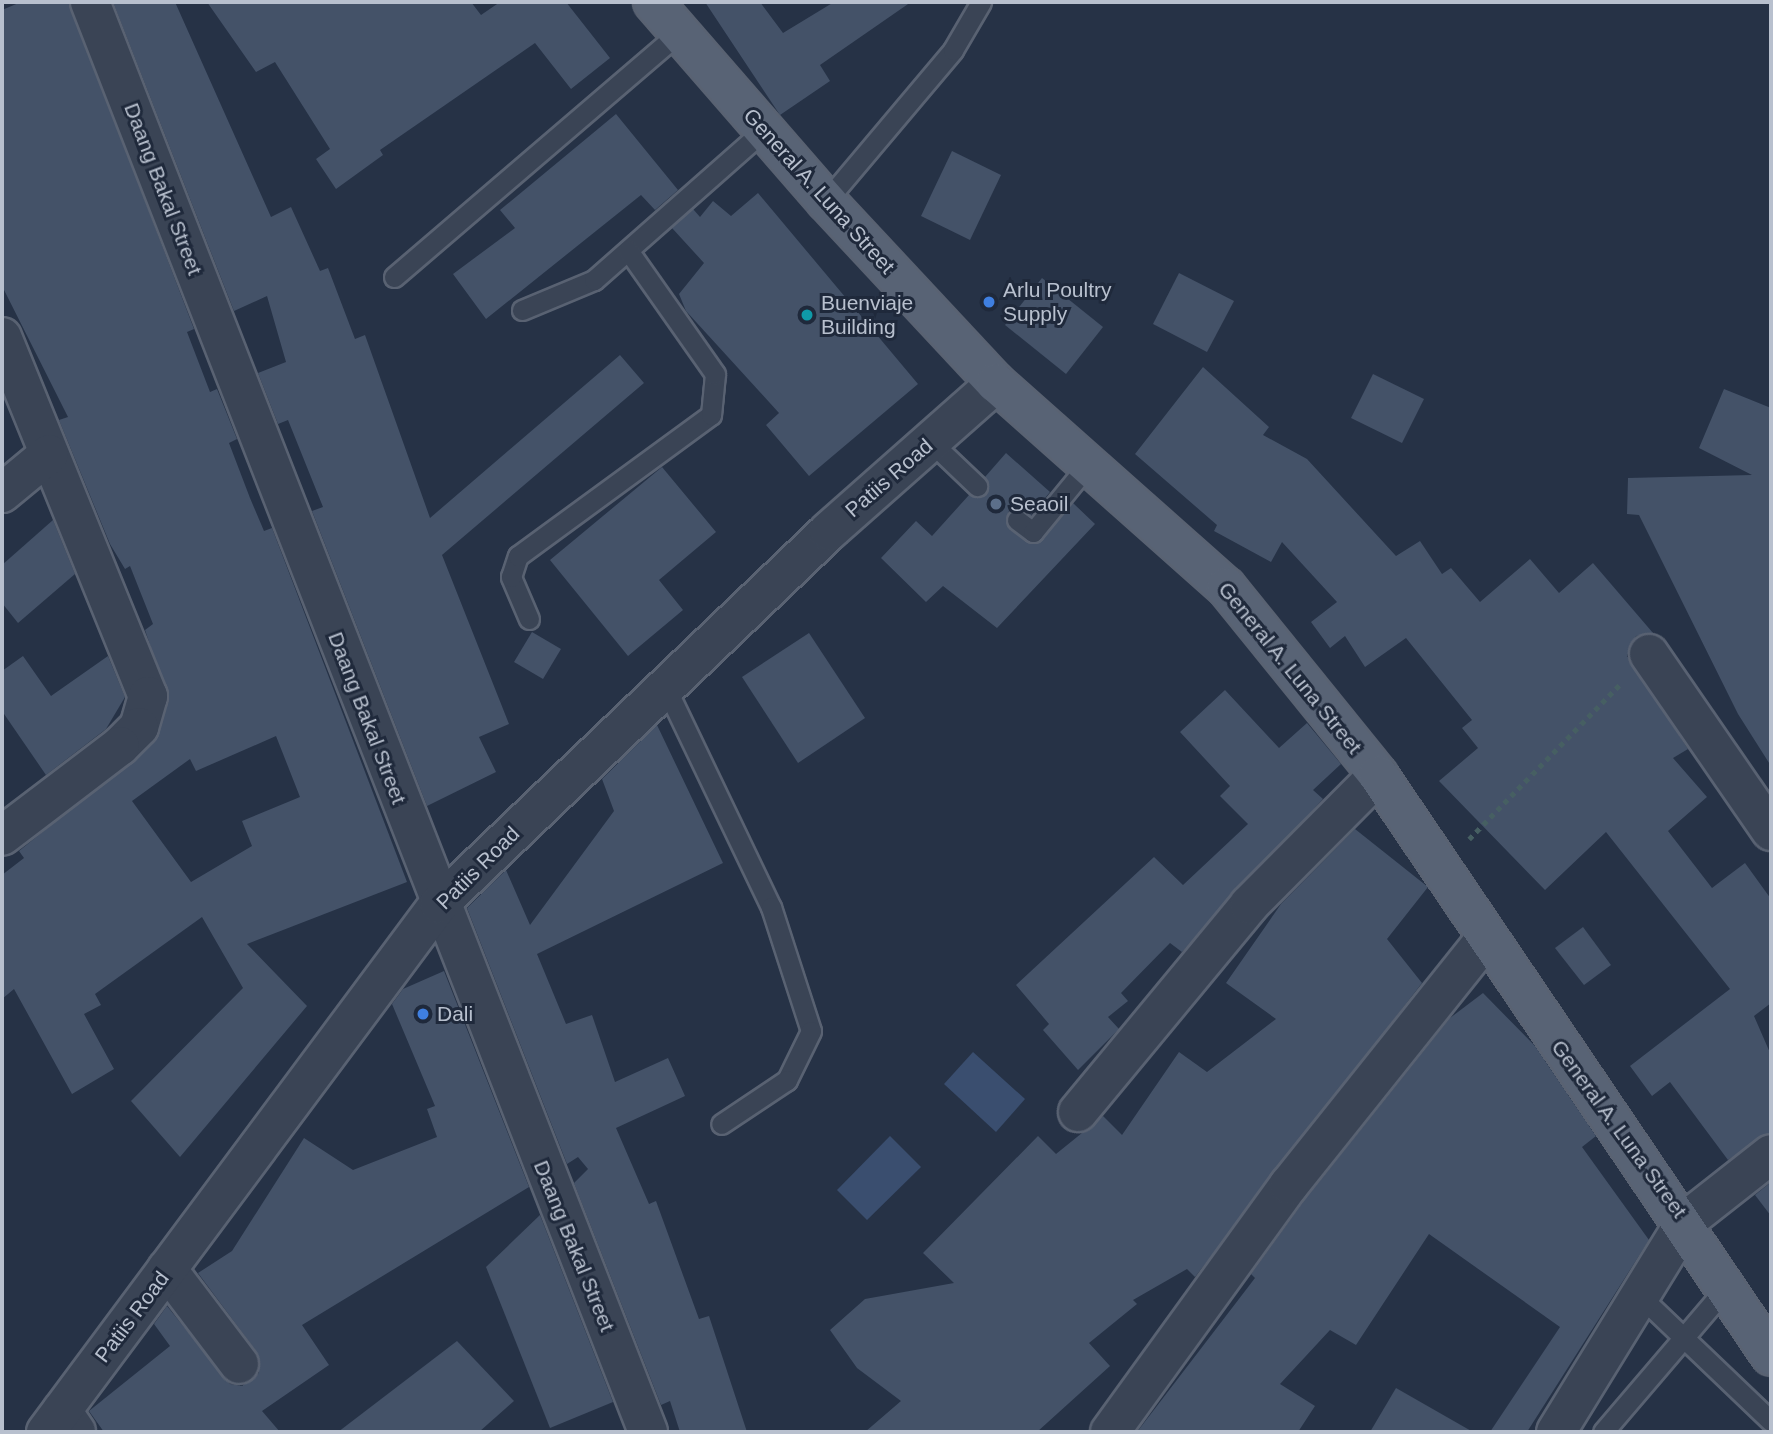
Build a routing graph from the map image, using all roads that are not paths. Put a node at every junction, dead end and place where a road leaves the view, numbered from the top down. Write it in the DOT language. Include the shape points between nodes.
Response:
graph roads {
  1 [pos="90,2"];
  2 [pos="653,2"];
  3 [pos="981,2"];
  4 [pos="679,33"];
  5 [pos="763,131"];
  6 [pos="826,201"];
  7 [pos="628,250"];
  8 [pos="394,276"];
  9 [pos="522,310"];
  10 [pos="2,337"];
  11 [pos="996,383"];
  12 [pos="931,442"];
  13 [pos="49,454"];
  14 [pos="1087,466"];
  15 [pos="977,486"];
  16 [pos="2,493"];
  17 [pos="1017,520"];
  18 [pos="529,619"];
  19 [pos="1649,654"];
  20 [pos="665,686"];
  21 [pos="1378,775"];
  22 [pos="1771,831"];
  23 [pos="2,836"];
  24 [pos="439,904"];
  25 [pos="1484,941"];
  26 [pos="1077,1112"];
  27 [pos="720,1124"];
  28 [pos="1771,1154"];
  29 [pos="1686,1221"];
  30 [pos="167,1269"];
  31 [pos="1727,1287"];
  32 [pos="1640,1296"];
  33 [pos="1684,1337"];
  34 [pos="1771,1356"];
  35 [pos="239,1364"];
  36 [pos="1771,1421"];
  37 [pos="61,1425"];
  38 [pos="648,1432"];
  39 [pos="1110,1432"];
  40 [pos="1556,1432"];
  41 [pos="1603,1432"];
  1 -- 24 [label="street, Daang Bakal Street"];
  2 -- 4 [label="main road, General A. Luna Street"];
  3 -- 6 [label="lane" via="953,50"];
  4 -- 5 [label="main road, General A. Luna Street"];
  4 -- 8 [label="lane"];
  5 -- 6 [label="main road, General A. Luna Street"];
  5 -- 7 [label="lane"];
  6 -- 11 [label="main road, General A. Luna Street"];
  7 -- 9 [label="lane" via="594,280"];
  7 -- 18 [label="lane" via="715,374 711,415 518,556 511,577"];
  10 -- 13 [label="street"];
  11 -- 12 [label="street, Patiis Road"];
  11 -- 14 [label="main road, General A. Luna Street"];
  12 -- 15 [label="lane"];
  12 -- 20 [label="street, Patiis Road"];
  13 -- 16 [label="street"];
  13 -- 23 [label="street" via="148,696 139,727 120,746"];
  14 -- 17 [label="lane" via="1033,532"];
  14 -- 21 [label="main road, General A. Luna Street" via="1226,587"];
  19 -- 22 [label="street"];
  20 -- 24 [label="street, Patiis Road"];
  20 -- 27 [label="lane" via="771,907 811,1031 788,1080"];
  21 -- 25 [label="main road, General A. Luna Street" via="1441,867"];
  21 -- 26 [label="street" via="1249,905"];
  24 -- 30 [label="street, Patiis Road"];
  24 -- 38 [label="street, Daang Bakal Street"];
  25 -- 29 [label="main road, General A. Luna Street"];
  25 -- 39 [label="street" via="1289,1185"];
  28 -- 29 [label="street"];
  29 -- 31 [label="main road, General A. Luna Street"];
  29 -- 32 [label="street"];
  30 -- 35 [label="street"];
  30 -- 37 [label="street, Patiis Road"];
  31 -- 33 [label="lane"];
  31 -- 34 [label="main road, General A. Luna Street"];
  32 -- 33 [label="lane"];
  32 -- 40 [label="street"];
  33 -- 36 [label="lane"];
  33 -- 41 [label="lane"];
}
